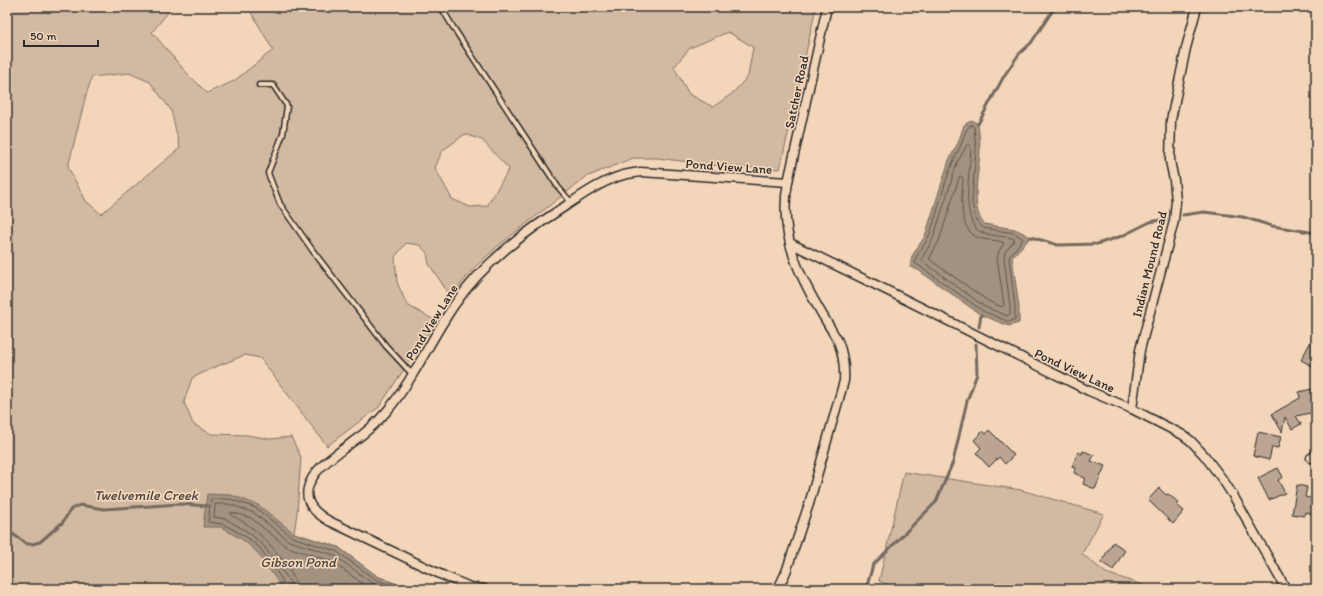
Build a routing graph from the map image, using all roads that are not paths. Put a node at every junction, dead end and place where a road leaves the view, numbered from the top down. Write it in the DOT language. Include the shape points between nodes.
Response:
graph roads {
  1 [pos="441,7"];
  2 [pos="827,7"];
  3 [pos="1197,7"];
  4 [pos="259,85"];
  5 [pos="788,182"];
  6 [pos="571,202"];
  7 [pos="790,243"];
  8 [pos="412,374"];
  9 [pos="1132,408"];
  10 [pos="484,589"];
  11 [pos="778,589"];
  12 [pos="1286,589"];
  1 -- 6 [label="lane" via="528,143"];
  2 -- 5 [label="street, Satcher Road"];
  3 -- 9 [label="street, Indian Mound Road" via="1171,120 1170,161 1175,196 1174,221 1140,350"];
  4 -- 8 [label="lane" via="273,85 286,106 283,134 268,173 280,204 386,346"];
  5 -- 6 [label="street, Pond View Lane" via="641,172 620,176"];
  5 -- 7 [label="street, Pond View Lane" via="784,214"];
  6 -- 8 [label="street, Pond View Lane" via="494,259 479,274 454,305"];
  7 -- 9 [label="street, Pond View Lane" via="1090,392"];
  7 -- 11 [label="street, Pond View Lane" via="801,276 842,350 845,371 808,504"];
  8 -- 10 [label="street, Pond View Lane" via="386,412 314,475 308,490 310,504 317,513 329,521 442,575 470,587"];
  9 -- 12 [label="street, Pond View Lane" via="1175,430 1190,440 1204,455 1234,497"];
}
